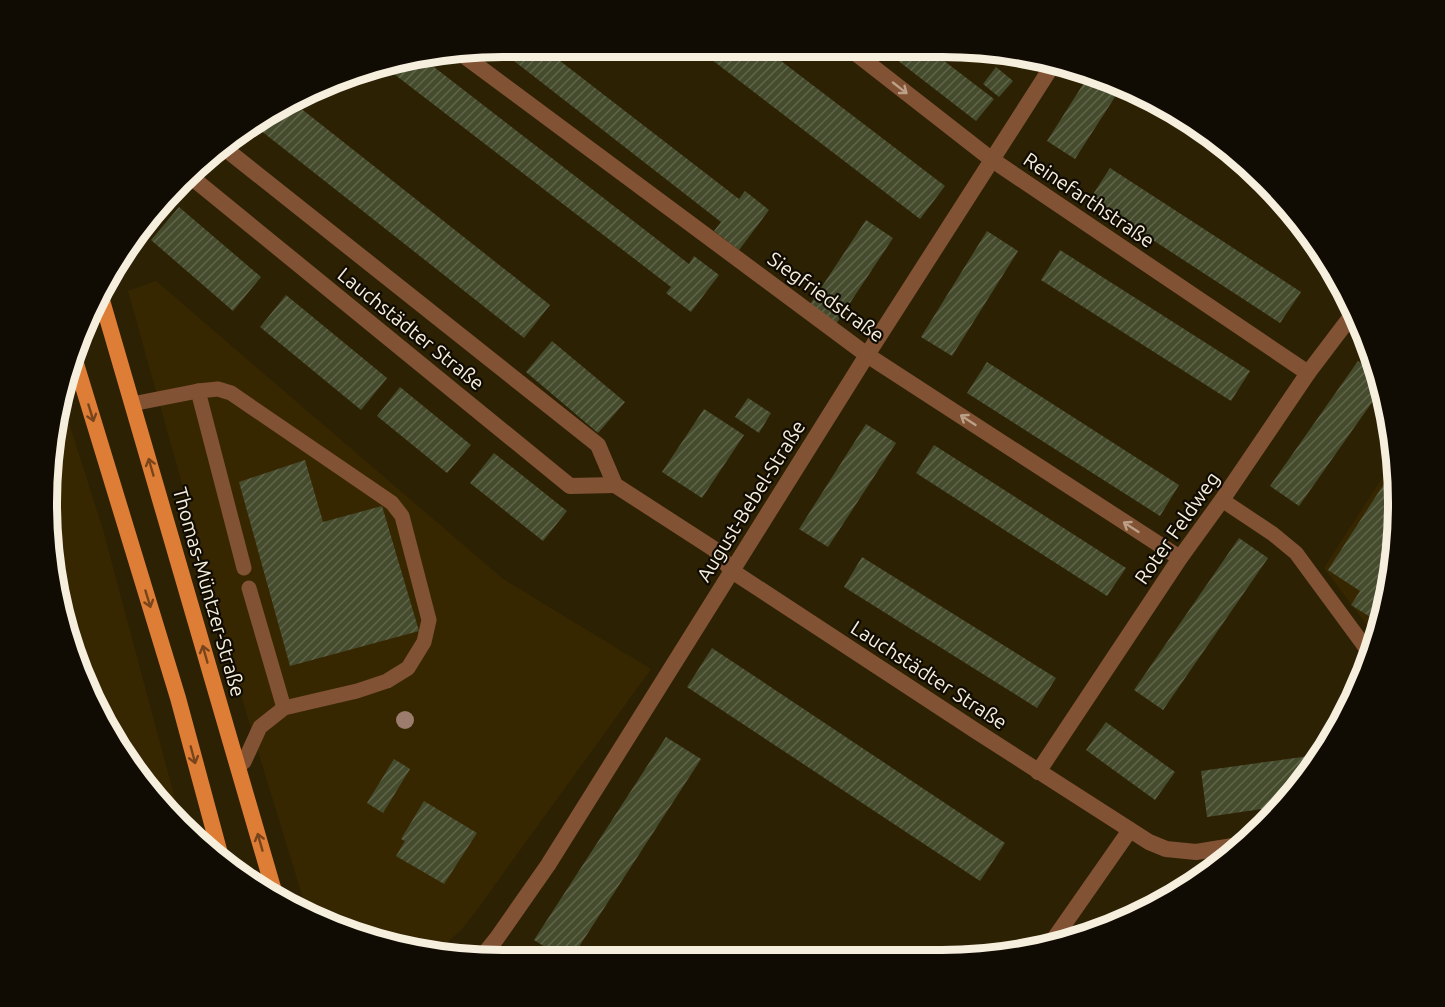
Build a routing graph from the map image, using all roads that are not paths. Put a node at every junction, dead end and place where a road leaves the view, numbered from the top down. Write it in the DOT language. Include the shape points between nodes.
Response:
graph roads {
  1 [pos="860,57"];
  2 [pos="468,59"];
  3 [pos="1049,70"];
  4 [pos="229,152"];
  5 [pos="991,159"];
  6 [pos="196,181"];
  7 [pos="103,305"];
  8 [pos="1348,319"];
  9 [pos="867,355"];
  10 [pos="78,370"];
  11 [pos="1308,373"];
  12 [pos="198,391"];
  13 [pos="132,404"];
  14 [pos="615,485"];
  15 [pos="1222,500"];
  16 [pos="1180,558"];
  17 [pos="244,568"];
  18 [pos="732,571"];
  19 [pos="249,588"];
  20 [pos="1364,646"];
  21 [pos="284,708"];
  22 [pos="238,765"];
  23 [pos="1038,772"];
  24 [pos="1130,830"];
  25 [pos="218,846"];
  26 [pos="1226,847"];
  27 [pos="272,885"];
  28 [pos="1056,935"];
  29 [pos="488,949"];
  1 -- 5 [label="street, Reinefarthstraße, one-way"];
  2 -- 9 [label="street, Siegfriedstraße"];
  3 -- 5 [label="street, August-Bebel-Straße"];
  4 -- 14 [label="street, Lauchstädter Straße" via="598,445"];
  5 -- 9 [label="street, August-Bebel-Straße"];
  5 -- 11 [label="street, Reinefarthstraße"];
  6 -- 14 [label="street, Lauchstädter Straße" via="570,486"];
  7 -- 13 [label="main road, Thomas-Müntzer-Straße"];
  8 -- 11 [label="street, Roter Feldweg"];
  16 -- 9 [label="street, Siegfriedstraße, one-way"];
  9 -- 18 [label="street, August-Bebel-Straße"];
  10 -- 25 [label="main road, one-way"];
  11 -- 15 [label="street, Roter Feldweg"];
  12 -- 13 [label="lane"];
  12 -- 17 [label="lane"];
  12 -- 21 [label="lane" via="218,389 231,393 392,502 402,516 429,620 424,642 413,660 408,668 387,681"];
  22 -- 13 [label="main road, Thomas-Müntzer-Straße, one-way"];
  14 -- 18 [label="street, Lauchstädter Straße" via="714,549"];
  15 -- 16 [label="street, Roter Feldweg"];
  15 -- 20 [label="lane" via="1296,553"];
  16 -- 23 [label="street, Roter Feldweg"];
  18 -- 23 [label="street, Lauchstädter Straße"];
  18 -- 29 [label="street, August-Bebel-Straße" via="548,865"];
  19 -- 21 [label="lane"];
  21 -- 22 [label="lane" via="260,727 244,762"];
  27 -- 22 [label="main road, Thomas-Müntzer-Straße, one-way"];
  23 -- 24 [label="street, Lauchstädter Straße"];
  24 -- 26 [label="street, Lauchstädter Straße" via="1166,849 1196,852"];
  24 -- 28 [label="street"];
}
